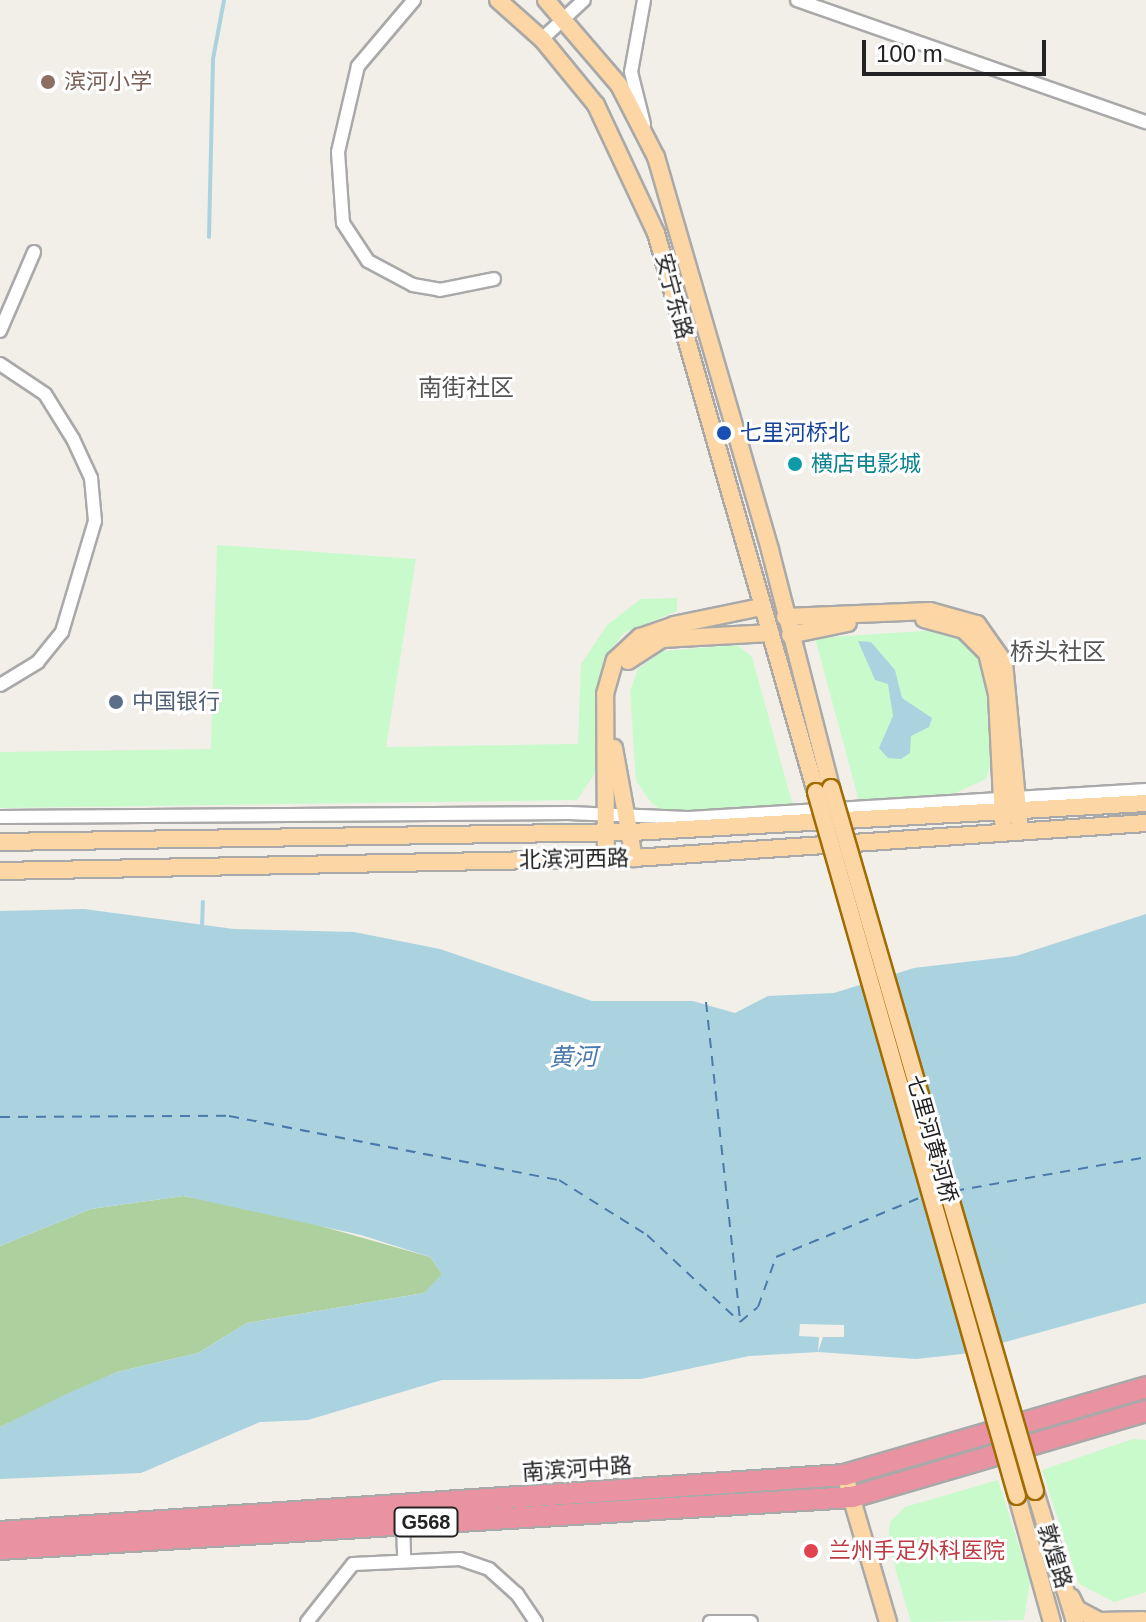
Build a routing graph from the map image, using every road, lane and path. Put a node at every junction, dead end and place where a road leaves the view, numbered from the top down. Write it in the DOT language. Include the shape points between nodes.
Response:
graph roads {
  1 [pos="414,0"];
  2 [pos="498,0"];
  3 [pos="546,0"];
  4 [pos="584,0"];
  5 [pos="644,0"];
  6 [pos="797,0"];
  7 [pos="562,15"];
  8 [pos="542,39"];
  9 [pos="1146,122"];
  10 [pos="645,131"];
  11 [pos="34,252"];
  12 [pos="494,279"];
  13 [pos="0,331"];
  14 [pos="0,364"];
  15 [pos="761,607"];
  16 [pos="785,617"];
  17 [pos="771,633"];
  18 [pos="790,635"];
  19 [pos="0,685"];
  20 [pos="824,790"];
  21 [pos="1146,790"];
  22 [pos="1146,803"];
  23 [pos="1010,807"];
  24 [pos="0,817"];
  25 [pos="1146,823"];
  26 [pos="606,824"];
  27 [pos="629,825"];
  28 [pos="1012,835"];
  29 [pos="0,842"];
  30 [pos="634,858"];
  31 [pos="606,859"];
  32 [pos="0,871"];
  33 [pos="1146,1387"];
  34 [pos="1146,1411"];
  35 [pos="844,1475"];
  36 [pos="1035,1491"];
  37 [pos="1017,1496"];
  38 [pos="852,1497"];
  39 [pos="403,1524"];
  40 [pos="0,1532"];
  41 [pos="0,1549"];
  42 [pos="404,1560"];
  43 [pos="1063,1578"];
  44 [pos="1044,1594"];
  45 [pos="1143,1621"];
  46 [pos="307,1622"];
  47 [pos="536,1622"];
  48 [pos="710,1622"];
  49 [pos="751,1622"];
  50 [pos="888,1622"];
  51 [pos="1042,1622"];
  52 [pos="1052,1622"];
  53 [pos="1075,1622"];
  1 -- 12 [label="street" via="353,79 338,152 343,223 368,261 413,285 440,290"];
  2 -- 8 [label="main road, 安宁东路"];
  3 -- 7 [label="main road"];
  4 -- 7 [label="street"];
  5 -- 10 [label="street" via="631,72"];
  6 -- 9 [label="street"];
  7 -- 8 [label="street"];
  7 -- 10 [label="main road" via="619,85"];
  8 -- 15 [label="main road, 安宁东路" via="596,105 656,233"];
  10 -- 16 [label="main road" via="684,241"];
  11 -- 13 [label="street"];
  14 -- 19 [label="street" via="45,394 73,439 91,478 95,521 62,632 38,662"];
  15 -- 17 [label="main road, 安宁东路"];
  15 -- 26 [label="main road" via="640,637 615,660 605,694"];
  16 -- 18 [label="main road"];
  16 -- 23 [label="main road" via="930,611 977,624 1004,662"];
  17 -- 20 [label="main road, 安宁东路"];
  17 -- 27 [label="main road" via="662,639 630,657 612,690"];
  18 -- 20 [label="main road"];
  18 -- 23 [label="main road" via="843,624 923,619 964,630 987,653"];
  20 -- 36 [label="main road, 七里河黄河桥, bridge"];
  20 -- 37 [label="main road, 七里河黄河桥, bridge"];
  21 -- 23 [label="street"];
  22 -- 23 [label="main road, 北滨河西路"];
  23 -- 27 [label="main road, 北滨河西路"];
  23 -- 28 [label="main road"];
  24 -- 26 [label="street"];
  25 -- 28 [label="main road, 北滨河西路"];
  26 -- 27 [label="main road, 北滨河西路"];
  26 -- 29 [label="main road, 北滨河西路"];
  26 -- 31 [label="main road"];
  27 -- 30 [label="main road"];
  28 -- 30 [label="main road, 北滨河西路"];
  30 -- 31 [label="main road, 北滨河西路"];
  31 -- 32 [label="main road, 北滨河西路"];
  33 -- 35 [label="highway, 南滨河中路 / G568"];
  34 -- 38 [label="highway, 南滨河中路 / G568"];
  35 -- 38 [label="main road"];
  35 -- 40 [label="highway, 南滨河中路 / G568"];
  36 -- 43 [label="main road, 敦煌路"];
  37 -- 44 [label="main road, 敦煌路"];
  38 -- 39 [label="highway, 南滨河中路 / G568"];
  38 -- 50 [label="main road"];
  39 -- 41 [label="highway, 南滨河中路 / G568"];
  39 -- 42 [label="street"];
  42 -- 46 [label="street" via="353,1564"];
  42 -- 47 [label="street" via="460,1559 489,1569 517,1594"];
  43 -- 45 [label="main road" via="1077,1609 1088,1615 1100,1621"];
  43 -- 53 [label="main road, 敦煌路"];
  44 -- 51 [label="main road"];
  44 -- 52 [label="main road, 敦煌路"];
  48 -- 49 [label="street"];
}
